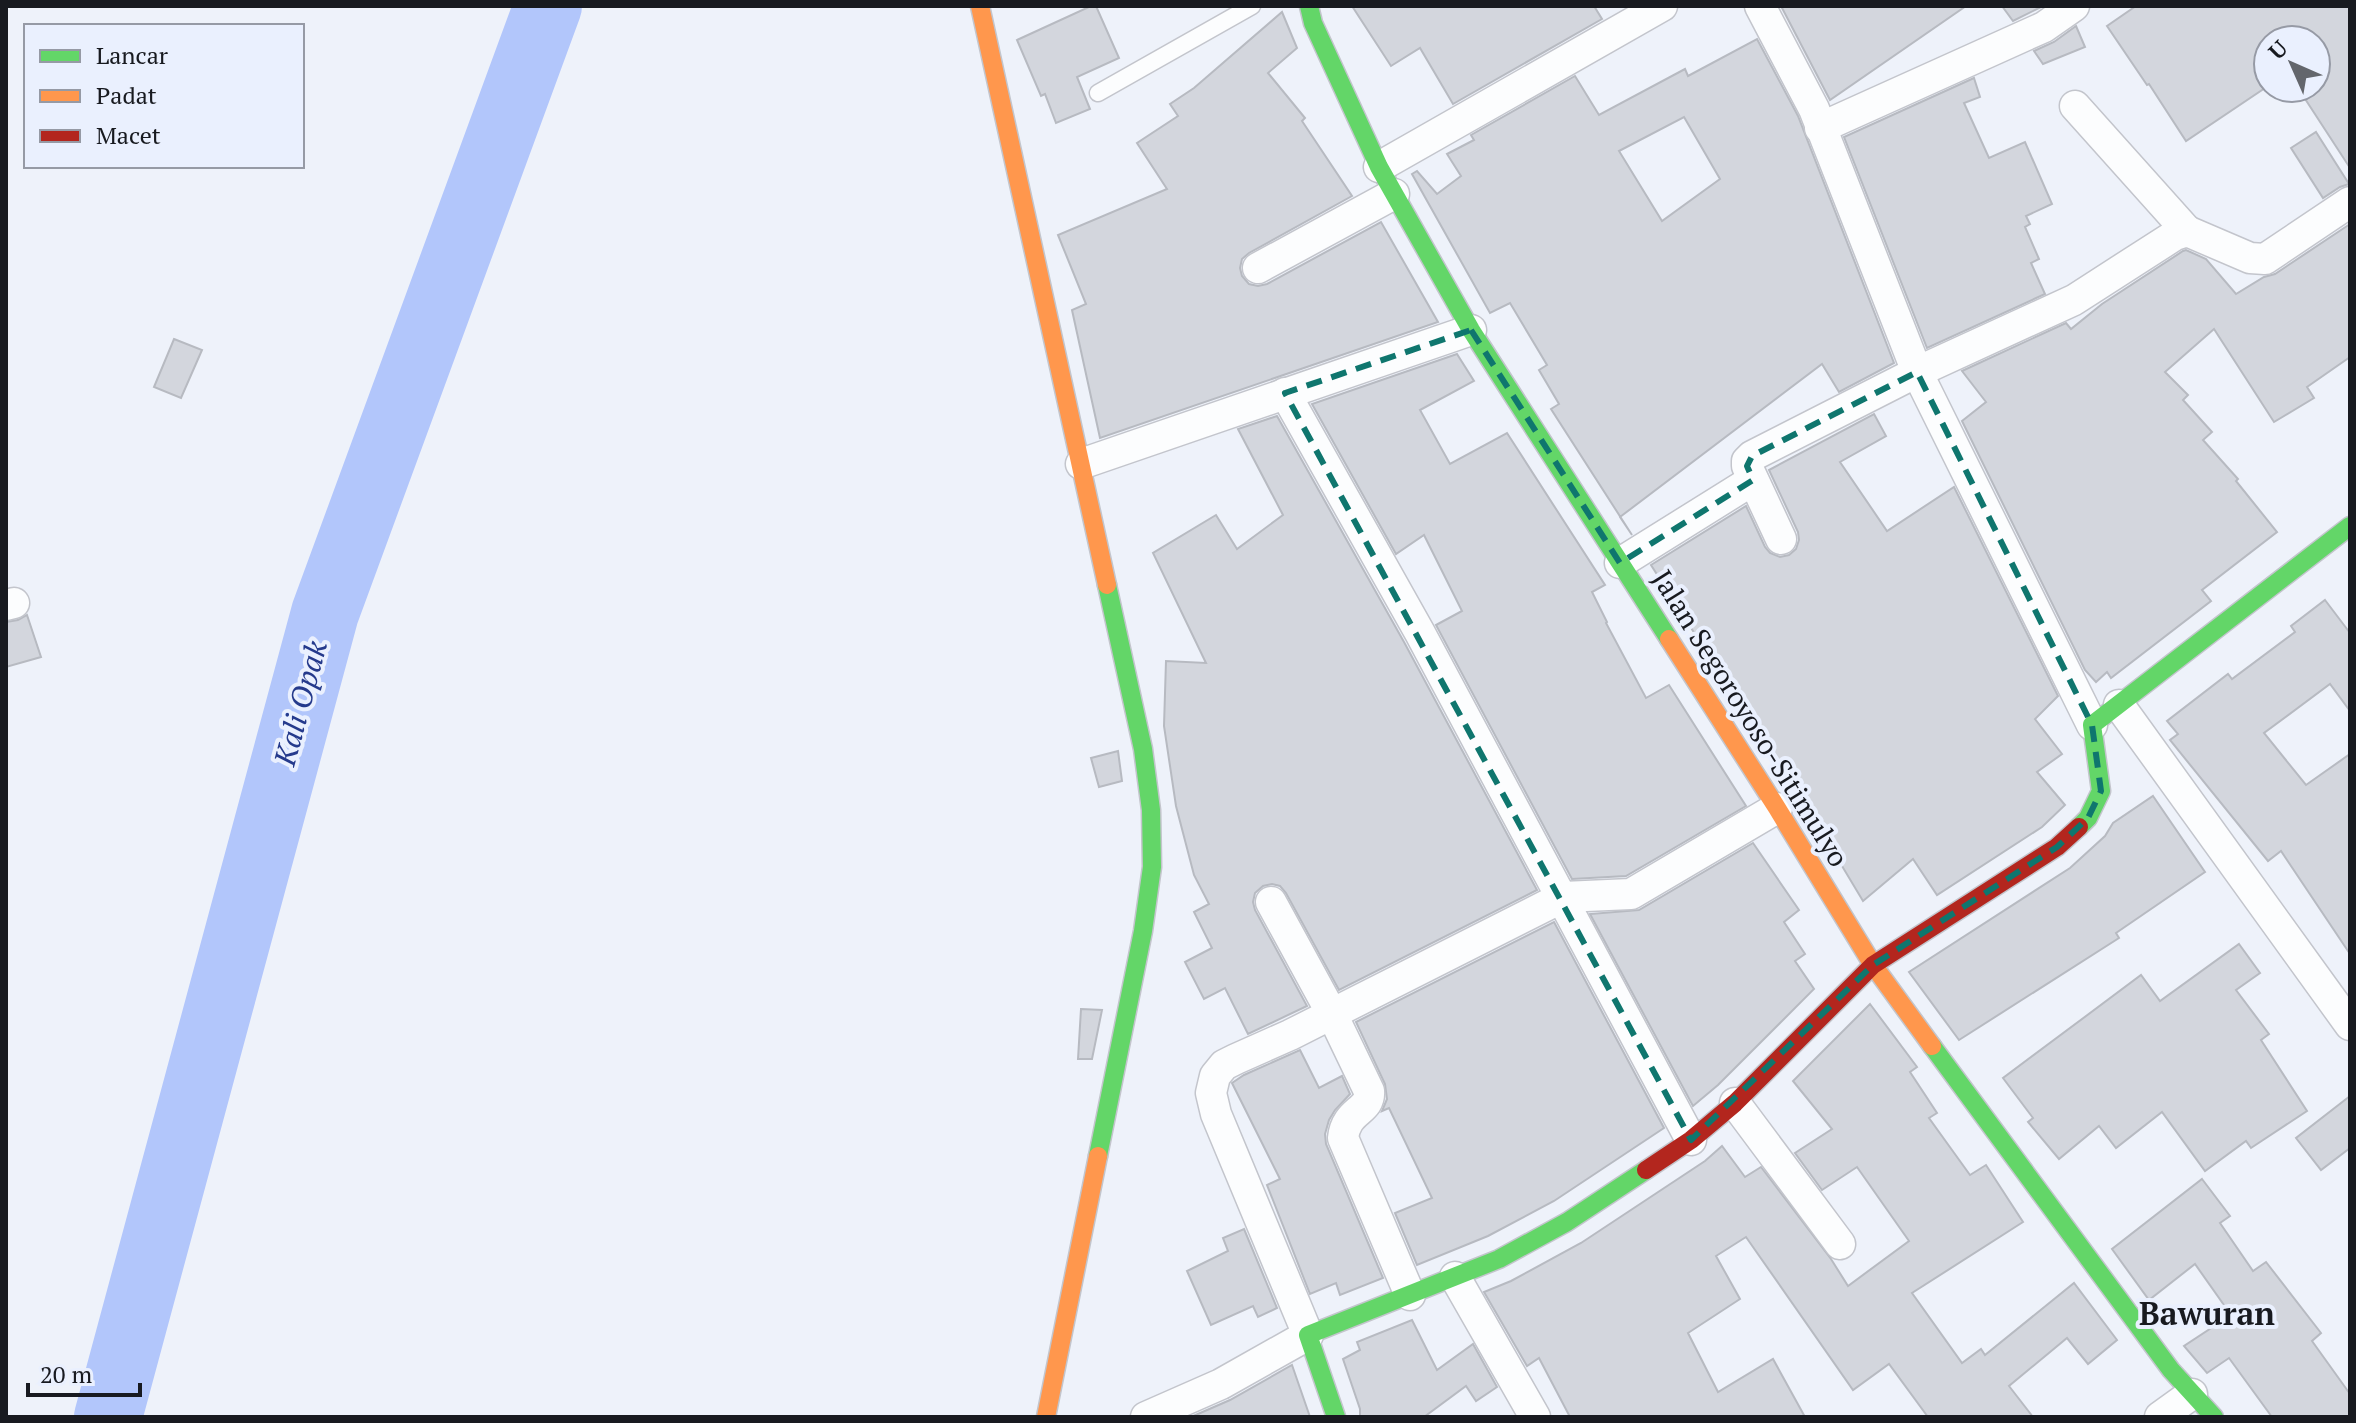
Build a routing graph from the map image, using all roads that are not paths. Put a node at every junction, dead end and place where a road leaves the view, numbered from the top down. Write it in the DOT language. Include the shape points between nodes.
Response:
graph roads {
  1 [pos="980,6"];
  2 [pos="1252,6"];
  3 [pos="1309,6"];
  4 [pos="1662,6"];
  5 [pos="1760,6"];
  6 [pos="2074,6"];
  7 [pos="1098,93"];
  8 [pos="2075,106"];
  9 [pos="1820,128"];
  10 [pos="1379,167"];
  11 [pos="1394,194"];
  12 [pos="2350,202"];
  13 [pos="2187,231"];
  14 [pos="1258,268"];
  15 [pos="1471,330"];
  16 [pos="1917,372"];
  17 [pos="1285,393"];
  18 [pos="1081,464"];
  19 [pos="1753,480"];
  20 [pos="2350,526"];
  21 [pos="1781,539"];
  22 [pos="1620,563"];
  23 [pos="2119,705"];
  24 [pos="2092,725"];
  25 [pos="1777,808"];
  26 [pos="1563,897"];
  27 [pos="1271,902"];
  28 [pos="1873,965"];
  29 [pos="1332,1014"];
  30 [pos="2350,1025"];
  31 [pos="1735,1103"];
  32 [pos="1691,1140"];
  33 [pos="1840,1244"];
  34 [pos="1455,1277"];
  35 [pos="1410,1295"];
  36 [pos="1308,1335"];
  37 [pos="2192,1394"];
  38 [pos="1046,1417"];
  39 [pos="1146,1417"];
  40 [pos="1336,1417"];
  41 [pos="1535,1417"];
  42 [pos="2160,1417"];
  43 [pos="2214,1417"];
  1 -- 18 [label="street"];
  2 -- 7 [label="lane"];
  3 -- 10 [label="street, Jalan Segoroyoso-Sitimulyo"];
  4 -- 10 [label="street"];
  5 -- 9 [label="street"];
  6 -- 9 [label="street" via="2044,27"];
  8 -- 13 [label="street"];
  9 -- 16 [label="street"];
  10 -- 11 [label="street, Jalan Segoroyoso-Sitimulyo"];
  11 -- 14 [label="street"];
  11 -- 15 [label="street, Jalan Segoroyoso-Sitimulyo"];
  12 -- 13 [label="street" via="2265,259 2250,258"];
  13 -- 16 [label="street" via="2074,300"];
  15 -- 17 [label="street"];
  15 -- 22 [label="street, Jalan Segoroyoso-Sitimulyo"];
  16 -- 19 [label="street" via="1752,456 1747,466"];
  16 -- 24 [label="street"];
  17 -- 18 [label="street"];
  17 -- 26 [label="street"];
  18 -- 38 [label="street" via="1143,749 1152,867"];
  19 -- 21 [label="street"];
  19 -- 22 [label="street"];
  20 -- 23 [label="street"];
  22 -- 25 [label="street, Jalan Segoroyoso-Sitimulyo"];
  23 -- 24 [label="street"];
  23 -- 30 [label="street"];
  24 -- 28 [label="street" via="2101,791 2088,818 2057,847"];
  25 -- 26 [label="street" via="1631,894"];
  25 -- 28 [label="street, Jalan Segoroyoso-Sitimulyo"];
  26 -- 29 [label="street"];
  26 -- 32 [label="street"];
  27 -- 29 [label="street"];
  28 -- 31 [label="street"];
  28 -- 37 [label="street, Jalan Segoroyoso-Sitimulyo"];
  29 -- 35 [label="street" via="1370,1097 1348,1119 1343,1138"];
  29 -- 36 [label="street" via="1224,1065 1211,1093"];
  31 -- 32 [label="street"];
  31 -- 33 [label="street"];
  32 -- 34 [label="street" via="1567,1222"];
  34 -- 35 [label="street"];
  34 -- 41 [label="street"];
  35 -- 36 [label="street"];
  36 -- 39 [label="street" via="1221,1384"];
  36 -- 40 [label="street"];
  37 -- 42 [label="street"];
  37 -- 43 [label="street, Jalan Segoroyoso-Sitimulyo"];
}
